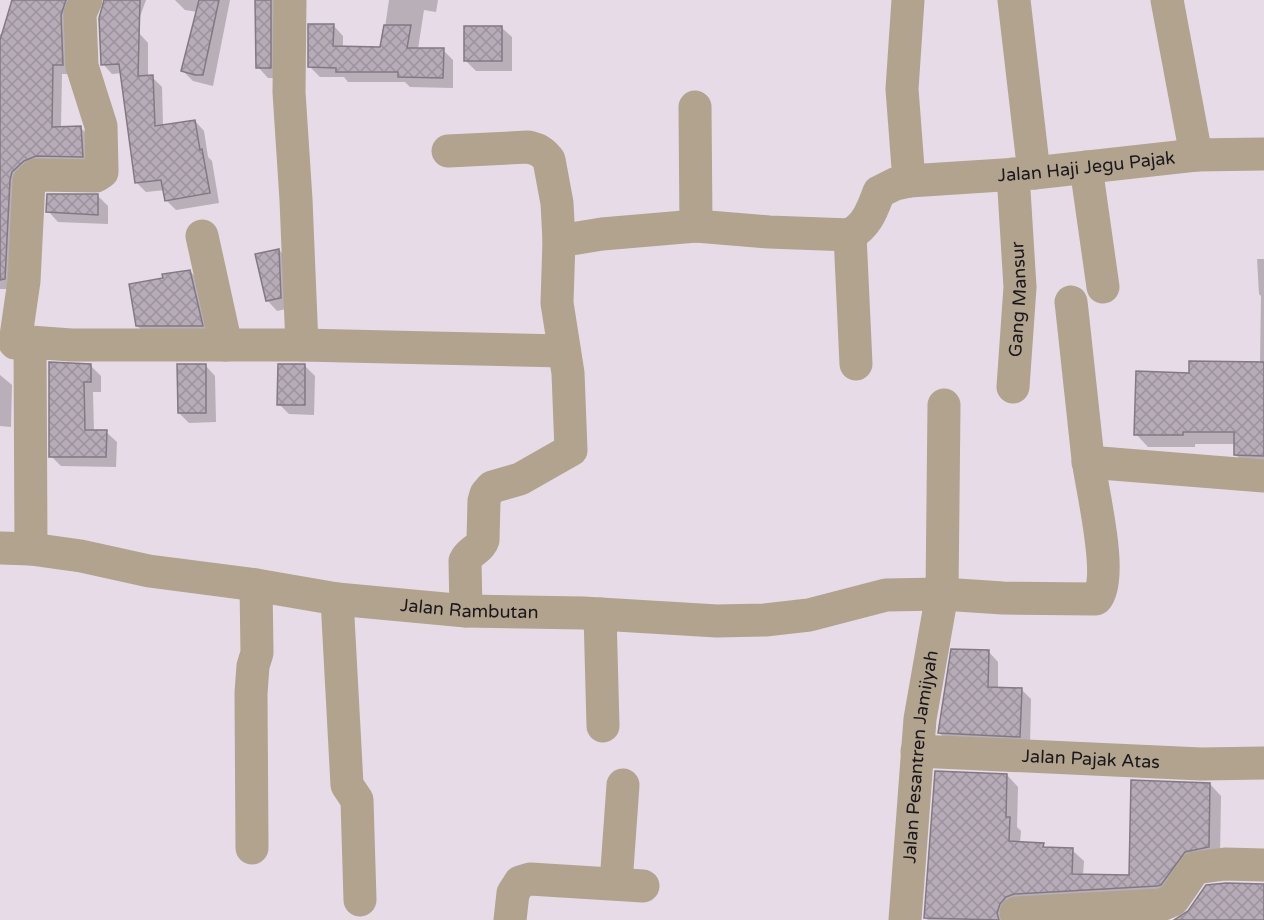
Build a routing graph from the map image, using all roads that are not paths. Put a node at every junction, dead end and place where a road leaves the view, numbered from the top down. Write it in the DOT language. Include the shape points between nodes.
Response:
graph roads {
  1 [pos="86,0"];
  2 [pos="290,0"];
  3 [pos="908,0"];
  4 [pos="1014,0"];
  5 [pos="1167,0"];
  6 [pos="695,107"];
  7 [pos="448,151"];
  8 [pos="1264,154"];
  9 [pos="1196,155"];
  10 [pos="1086,167"];
  11 [pos="1024,173"];
  12 [pos="909,181"];
  13 [pos="696,226"];
  14 [pos="850,235"];
  15 [pos="202,236"];
  16 [pos="559,242"];
  17 [pos="1103,287"];
  18 [pos="1071,302"];
  19 [pos="15,342"];
  20 [pos="226,345"];
  21 [pos="302,345"];
  22 [pos="563,351"];
  23 [pos="855,364"];
  24 [pos="1013,387"];
  25 [pos="944,405"];
  26 [pos="1088,462"];
  27 [pos="1264,476"];
  28 [pos="16,549"];
  29 [pos="256,585"];
  30 [pos="942,594"];
  31 [pos="337,599"];
  32 [pos="466,611"];
  33 [pos="600,614"];
  34 [pos="603,726"];
  35 [pos="916,751"];
  36 [pos="1264,763"];
  37 [pos="623,784"];
  38 [pos="252,848"];
  39 [pos="1264,865"];
  40 [pos="360,900"];
  41 [pos="1016,913"];
  42 [pos="510,920"];
  43 [pos="905,920"];
  1 -- 19 [label="street" via="80,14 82,66 101,126 102,172 96,176 36,175 29,181 24,281"];
  2 -- 21 [label="street" via="289,92"];
  3 -- 12 [label="street" via="902,89"];
  4 -- 11 [label="street, Gang Mansur"];
  5 -- 9 [label="street"];
  6 -- 13 [label="street"];
  7 -- 16 [label="street" via="528,147 545,155 557,203"];
  8 -- 9 [label="street, Jalan Haji Jegu Pajak"];
  9 -- 10 [label="street, Jalan Haji Jegu Pajak"];
  10 -- 11 [label="street, Jalan Haji Jegu Pajak"];
  10 -- 17 [label="street"];
  11 -- 12 [label="street, Jalan Haji Jegu Pajak"];
  11 -- 24 [label="street, Gang Mansur"];
  12 -- 14 [label="street, Jalan Haji Jegu Pajak" via="879,192 871,216"];
  13 -- 14 [label="street"];
  13 -- 16 [label="street"];
  14 -- 23 [label="street"];
  15 -- 20 [label="street"];
  16 -- 22 [label="street" via="557,303"];
  18 -- 26 [label="street"];
  19 -- 20 [label="street"];
  19 -- 28 [label="street"];
  20 -- 21 [label="street"];
  21 -- 22 [label="street"];
  22 -- 32 [label="street" via="568,373 571,450 520,479 492,487 486,494 483,540 465,561"];
  25 -- 30 [label="street"];
  26 -- 27 [label="street"];
  26 -- 30 [label="street, Jalan Rambutan" via="1100,521 1102,577 1096,599"];
  28 -- 29 [label="street, Jalan Rambutan"];
  29 -- 31 [label="street, Jalan Rambutan"];
  29 -- 38 [label="street" via="257,653 251,693"];
  30 -- 33 [label="street, Jalan Rambutan" via="886,595 809,615 765,620"];
  30 -- 35 [label="street, Jalan Pesantren Jamijyah"];
  31 -- 32 [label="street, Jalan Rambutan"];
  31 -- 40 [label="street" via="347,785 357,800"];
  32 -- 33 [label="street, Jalan Rambutan"];
  33 -- 34 [label="street"];
  35 -- 36 [label="street, Jalan Pajak Atas" via="1201,764"];
  35 -- 43 [label="street, Jalan Pesantren Jamijyah"];
  37 -- 42 [label="street" via="629,885 530,879 520,882 513,893"];
  39 -- 41 [label="street" via="1195,868 1173,900 1161,904"];
}
